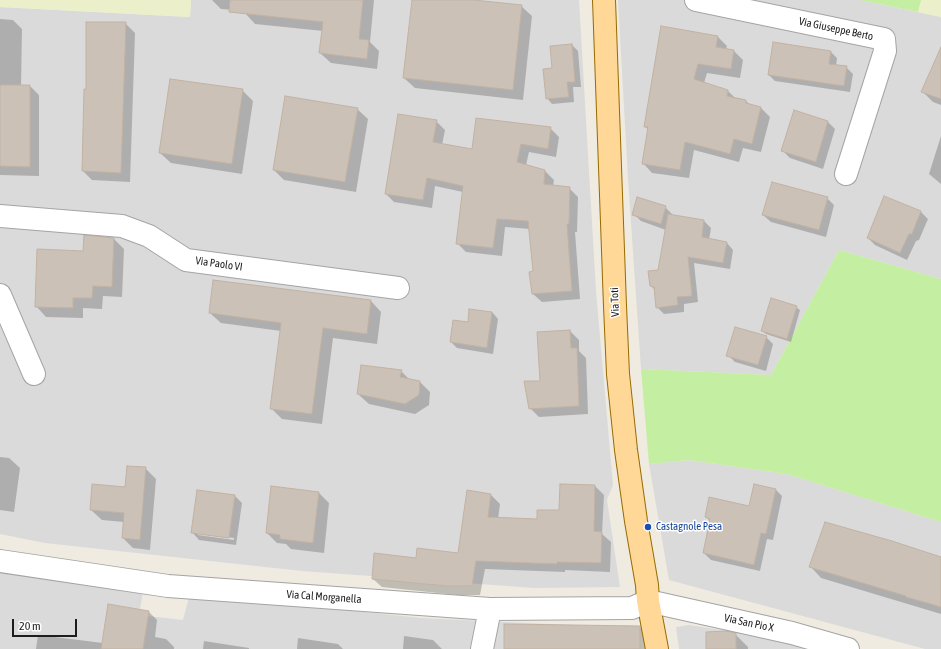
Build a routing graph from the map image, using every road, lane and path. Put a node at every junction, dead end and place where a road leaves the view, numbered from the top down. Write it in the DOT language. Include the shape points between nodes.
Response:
graph roads {
  1 [pos="604,0"];
  2 [pos="696,0"];
  3 [pos="846,174"];
  4 [pos="0,216"];
  5 [pos="398,288"];
  6 [pos="0,295"];
  7 [pos="34,374"];
  8 [pos="0,561"];
  9 [pos="648,601"];
  10 [pos="490,609"];
  11 [pos="482,649"];
  12 [pos="657,649"];
  13 [pos="848,649"];
  1 -- 9 [label="main road, Via Toti" via="618,374 626,450"];
  2 -- 3 [label="street, Via Giuseppe Berto" via="884,39 886,51"];
  4 -- 5 [label="street, Via Paolo VI" via="122,226 148,236 186,260"];
  6 -- 7 [label="street"];
  8 -- 10 [label="street, Via Cal Morganella" via="168,586"];
  9 -- 10 [label="street, Via Cal Morganella" via="632,608"];
  9 -- 12 [label="main road, Via Toti"];
  9 -- 13 [label="street, Via San Pio X" via="792,633"];
  10 -- 11 [label="street"];
}
